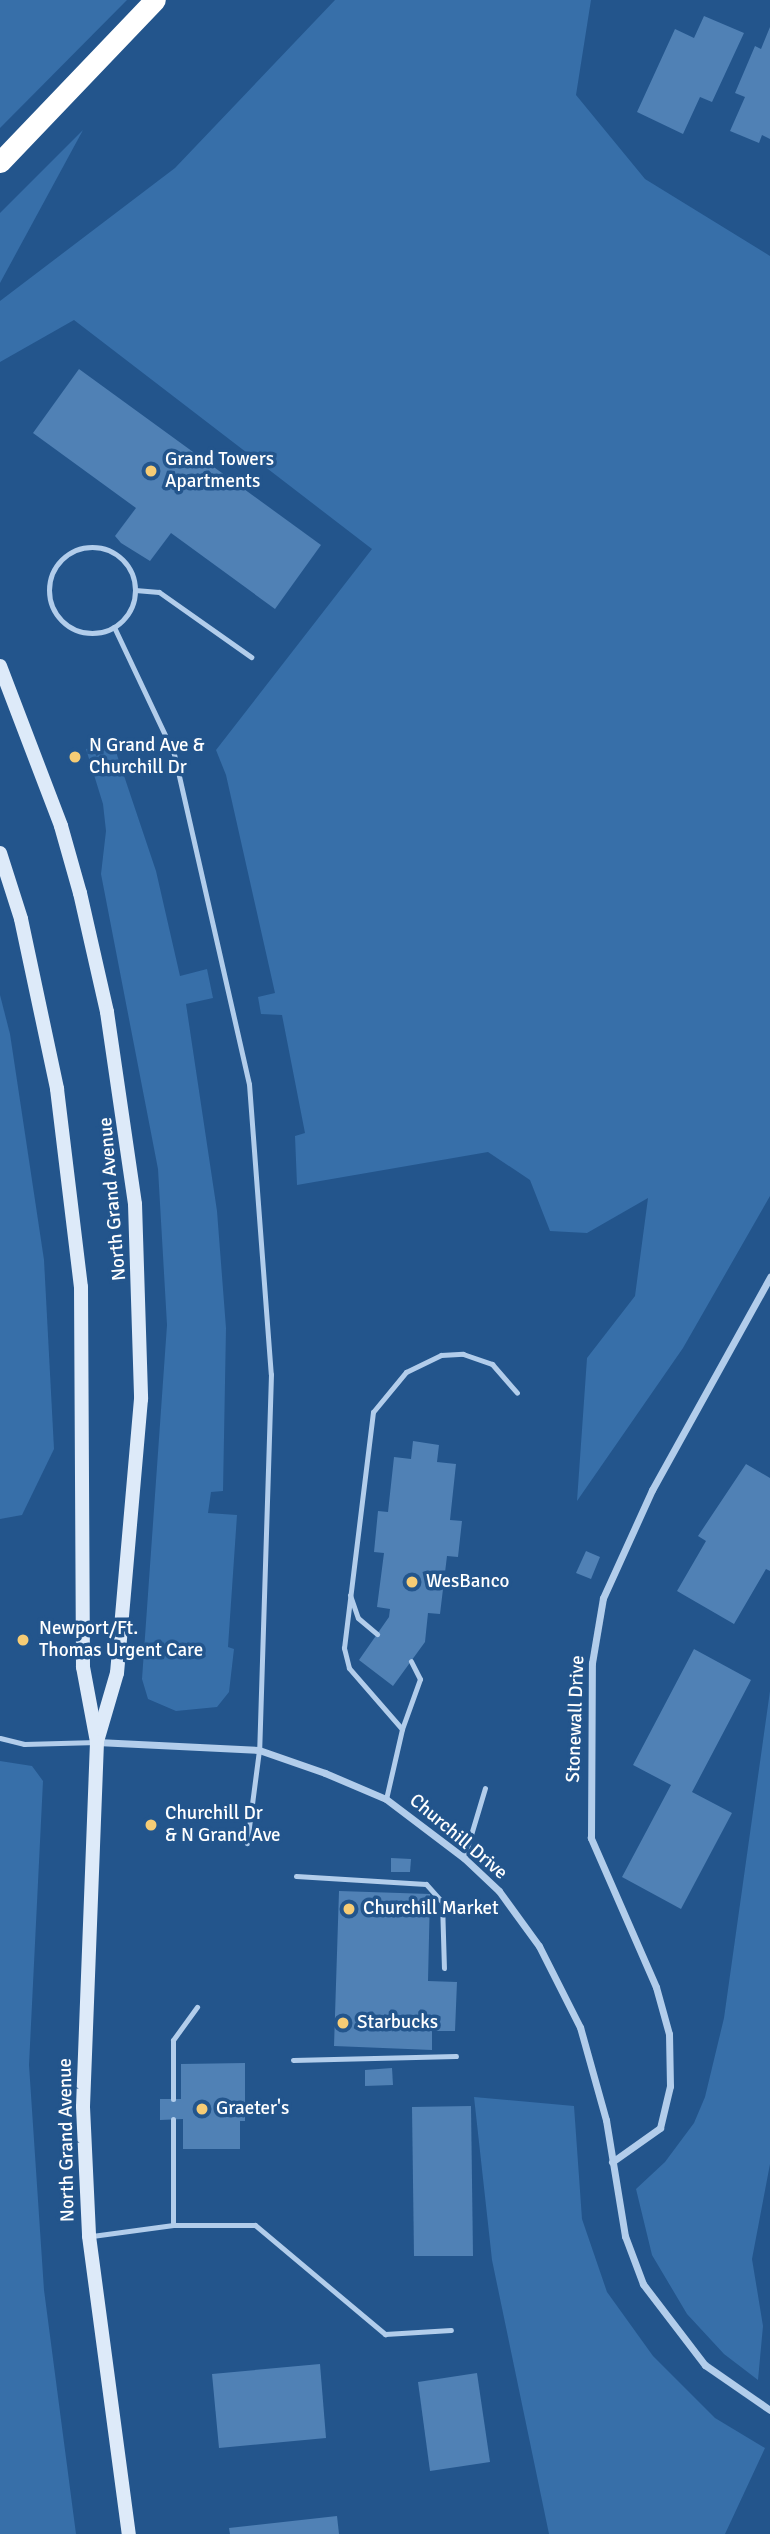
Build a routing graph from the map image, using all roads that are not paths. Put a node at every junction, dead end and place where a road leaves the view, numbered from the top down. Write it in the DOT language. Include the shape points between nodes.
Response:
graph roads {
  1 [pos="155,0"];
  2 [pos="0,162"];
  3 [pos="135,590"];
  4 [pos="114,627"];
  5 [pos="251,657"];
  6 [pos="0,666"];
  7 [pos="0,853"];
  8 [pos="770,1277"];
  9 [pos="517,1393"];
  10 [pos="348,1592"];
  11 [pos="377,1634"];
  12 [pos="411,1661"];
  13 [pos="402,1729"];
  14 [pos="0,1738"];
  15 [pos="97,1742"];
  16 [pos="259,1750"];
  17 [pos="485,1788"];
  18 [pos="386,1798"];
  19 [pos="247,1843"];
  20 [pos="464,1858"];
  21 [pos="296,1876"];
  22 [pos="444,1968"];
  23 [pos="197,2007"];
  24 [pos="456,2056"];
  25 [pos="293,2060"];
  26 [pos="173,2099"];
  27 [pos="173,2119"];
  28 [pos="612,2162"];
  29 [pos="173,2225"];
  30 [pos="89,2236"];
  31 [pos="452,2330"];
  32 [pos="770,2410"];
  33 [pos="129,2534"];
  1 -- 2 [label="highway"];
  3 -- 4 [label="lane" via="129,611"];
  3 -- 4 [label="lane" via="124,563 100,548 71,553 53,572 50,599 63,623 88,634"];
  3 -- 5 [label="lane" via="159,592"];
  4 -- 16 [label="lane" via="174,754 249,1084 271,1374"];
  6 -- 15 [label="main road, North Grand Avenue" via="61,826 79,894 107,1012 135,1204 141,1399 117,1674"];
  7 -- 15 [label="main road, North Grand Avenue" via="21,919 41,1009 72,1189 83,1357 83,1667"];
  8 -- 28 [label="street, Stonewall Drive" via="652,1490 603,1598 592,1663 591,1838 656,1987 669,2034 670,2086 660,2128"];
  9 -- 10 [label="lane" via="492,1364 463,1354 441,1355 406,1372 373,1412"];
  10 -- 11 [label="lane" via="358,1618"];
  10 -- 13 [label="lane" via="344,1648 349,1668"];
  12 -- 13 [label="lane" via="420,1679"];
  13 -- 18 [label="lane"];
  14 -- 15 [label="lane" via="23,1744"];
  15 -- 16 [label="street, Churchill Drive"];
  15 -- 30 [label="main road, North Grand Avenue" via="85,1981"];
  16 -- 18 [label="street, Churchill Drive"];
  16 -- 19 [label="lane"];
  17 -- 20 [label="lane"];
  18 -- 20 [label="street, Churchill Drive"];
  20 -- 28 [label="street, Churchill Drive" via="499,1891 539,1946 570,2002 592,2059"];
  21 -- 22 [label="lane" via="426,1884 442,1902"];
  23 -- 26 [label="lane" via="173,2040"];
  24 -- 25 [label="lane"];
  27 -- 29 [label="lane"];
  28 -- 32 [label="street, Churchill Drive" via="625,2236 643,2284 705,2365"];
  29 -- 30 [label="lane"];
  29 -- 31 [label="lane" via="254,2225 385,2334"];
  30 -- 33 [label="main road, North Grand Avenue"];
}
